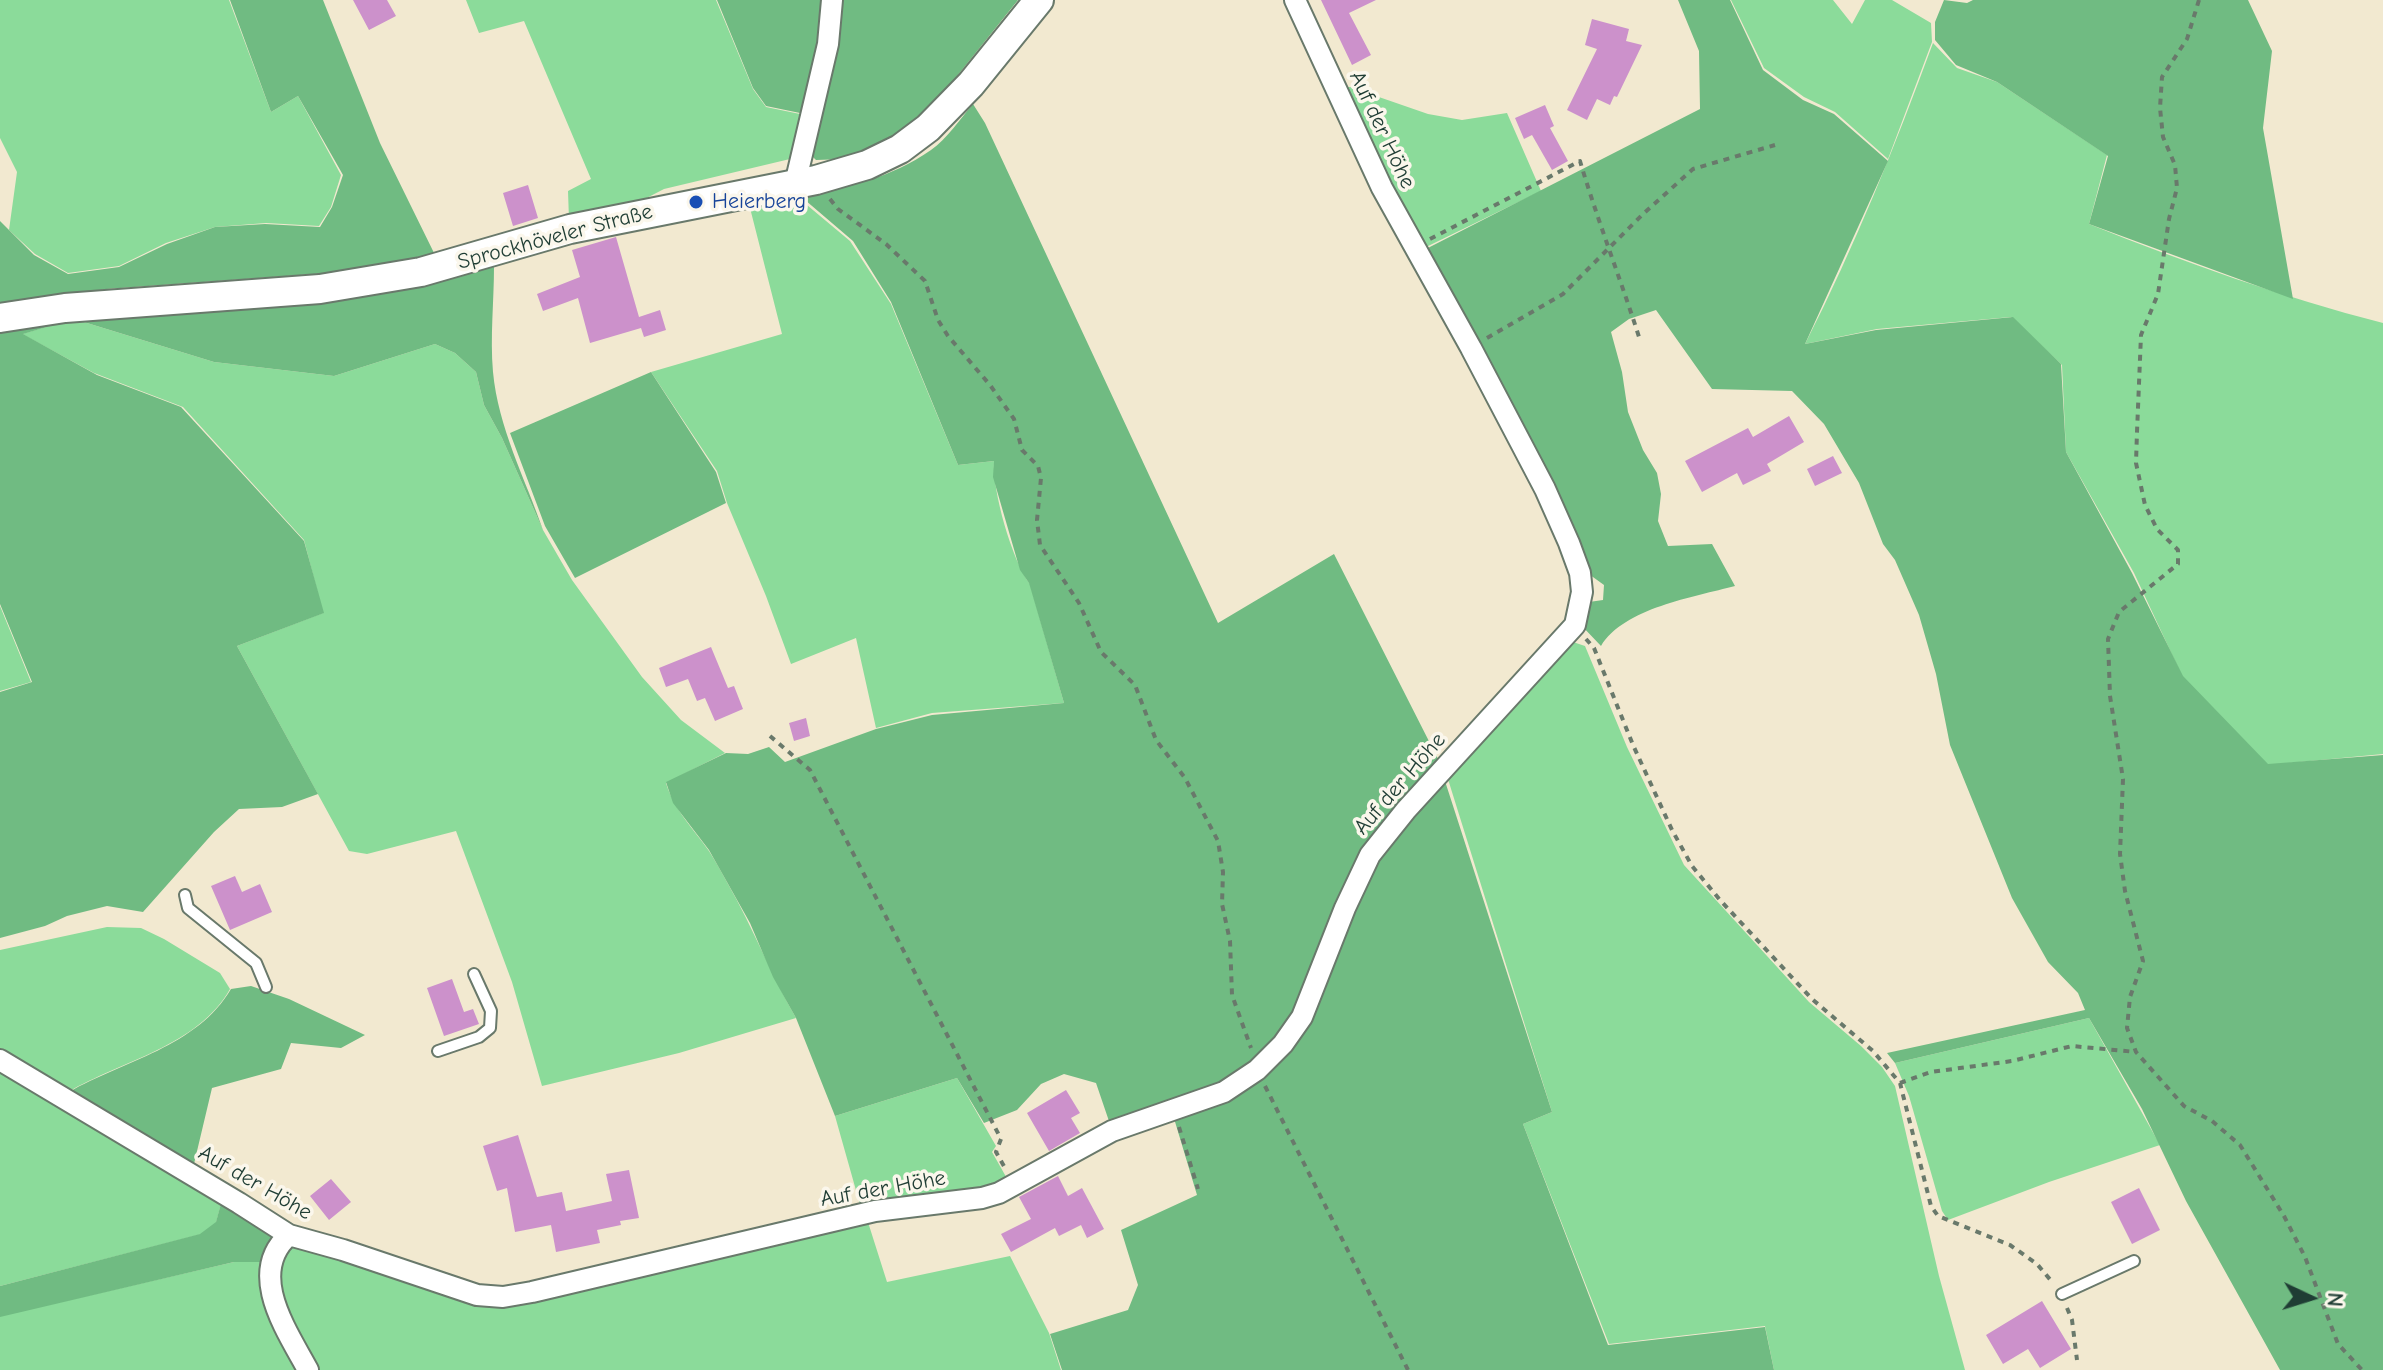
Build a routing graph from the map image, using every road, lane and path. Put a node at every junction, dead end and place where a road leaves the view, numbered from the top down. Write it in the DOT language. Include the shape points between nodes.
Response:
graph roads {
  1 [pos="832,0"];
  2 [pos="1039,0"];
  3 [pos="1295,0"];
  4 [pos="2199,0"];
  5 [pos="1775,145"];
  6 [pos="805,182"];
  7 [pos="1414,247"];
  8 [pos="1607,250"];
  9 [pos="3,314"];
  10 [pos="1640,340"];
  11 [pos="1471,348"];
  12 [pos="1575,625"];
  13 [pos="770,736"];
  14 [pos="185,895"];
  15 [pos="474,974"];
  16 [pos="266,987"];
  17 [pos="438,1051"];
  18 [pos="2136,1052"];
  19 [pos="0,1060"];
  20 [pos="1257,1070"];
  21 [pos="1900,1083"];
  22 [pos="1174,1110"];
  23 [pos="1013,1185"];
  24 [pos="1198,1189"];
  25 [pos="289,1235"];
  26 [pos="2134,1261"];
  27 [pos="2062,1294"];
  28 [pos="2077,1360"];
  29 [pos="308,1370"];
  30 [pos="1408,1370"];
  31 [pos="2362,1370"];
  1 -- 6 [label="street"];
  2 -- 6 [label="street, Sprockhöveler Straße" via="928,128 867,165"];
  3 -- 7 [label="street, Auf der Höhe"];
  4 -- 18 [label="path" via="2187,39 2162,77 2163,137 2175,165 2177,188 2158,294 2141,335 2138,409 2136,463 2145,505 2157,529 2178,550 2178,564 2119,612 2108,639 2110,696 2123,779 2120,854 2143,961 2130,997 2127,1028"];
  5 -- 8 [label="path" via="1693,169"];
  6 -- 9 [label="street, Sprockhöveler Straße" via="570,229 421,272 320,289"];
  6 -- 20 [label="path" via="925,281 938,320 1014,419 1022,450 1038,466 1040,545 1079,603 1101,652 1135,685 1156,740 1185,778 1218,841 1232,995"];
  7 -- 8 [label="path" via="1580,161"];
  7 -- 11 [label="street, Auf der Höhe"];
  8 -- 10 [label="path"];
  8 -- 11 [label="path" via="1563,294"];
  11 -- 12 [label="street, Auf der Höhe" via="1569,543 1582,592"];
  12 -- 20 [label="street, Auf der Höhe" via="1370,855 1302,1017"];
  12 -- 21 [label="path" via="1594,648 1639,759 1692,866 1812,999 1873,1051"];
  13 -- 23 [label="path" via="810,770 1001,1139 996,1152"];
  14 -- 16 [label="lane" via="188,908 256,963"];
  15 -- 17 [label="lane" via="491,1011 490,1028"];
  18 -- 21 [label="path" via="2072,1046 1931,1072"];
  18 -- 31 [label="path" via="2184,1106 2240,1145 2305,1257 2338,1344"];
  19 -- 25 [label="street, Auf der Höhe"];
  20 -- 22 [label="street, Auf der Höhe" via="1224,1092"];
  20 -- 30 [label="path"];
  21 -- 27 [label="path" via="1938,1216 2010,1245 2037,1264"];
  22 -- 23 [label="street, Auf der Höhe" via="1112,1131"];
  22 -- 24 [label="path"];
  23 -- 25 [label="street, Auf der Höhe" via="982,1198 875,1211 503,1297 477,1295"];
  25 -- 29 [label="street" via="272,1259 268,1283"];
  26 -- 27 [label="lane"];
  27 -- 28 [label="path"];
}
